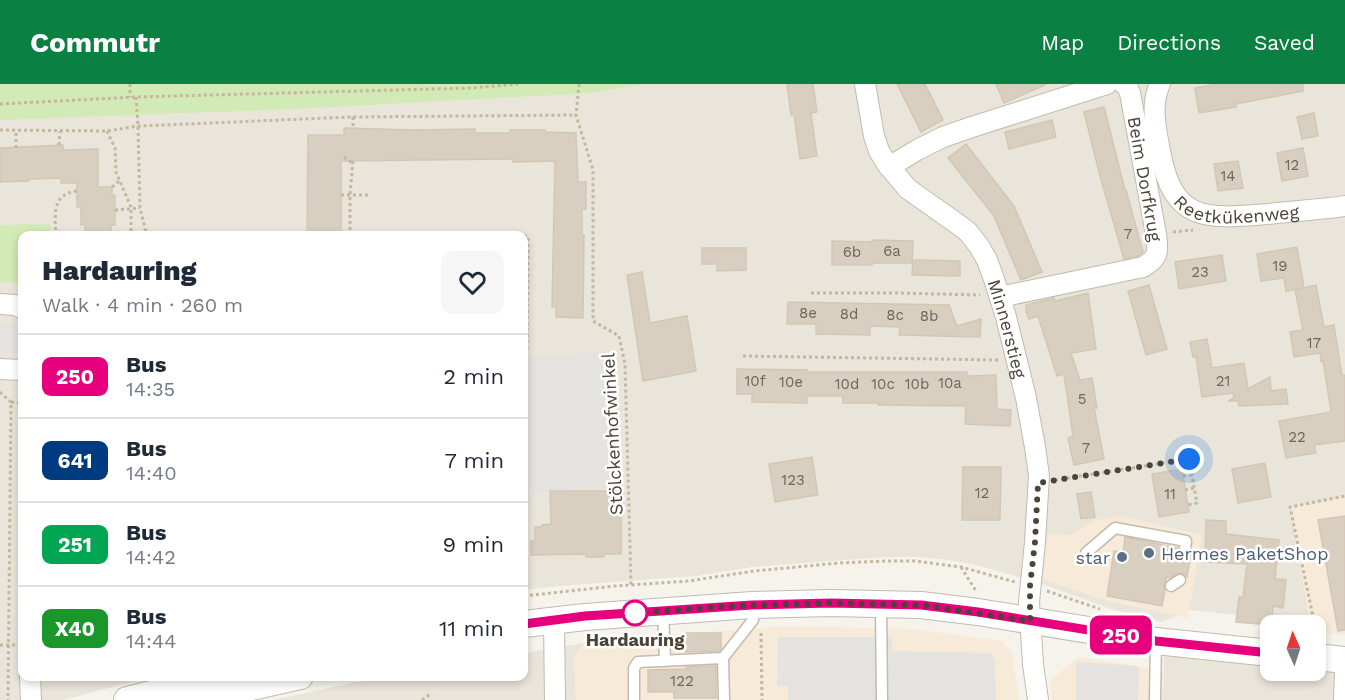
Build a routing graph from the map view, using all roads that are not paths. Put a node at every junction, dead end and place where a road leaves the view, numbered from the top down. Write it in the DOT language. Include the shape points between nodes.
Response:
graph roads {
  1 [pos="865,84"];
  2 [pos="1107,84"];
  3 [pos="1124,84"];
  4 [pos="1160,84"];
  5 [pos="889,167"];
  6 [pos="1345,206"];
  7 [pos="999,297"];
  8 [pos="0,304"];
  9 [pos="18,306"];
  10 [pos="0,369"];
  11 [pos="18,370"];
  12 [pos="1185,549"];
  13 [pos="1086,553"];
  14 [pos="881,604"];
  15 [pos="663,610"];
  16 [pos="753,612"];
  17 [pos="554,620"];
  18 [pos="1030,621"];
  19 [pos="528,623"];
  20 [pos="1156,641"];
  21 [pos="1260,652"];
  22 [pos="723,658"];
  23 [pos="1326,658"];
  24 [pos="665,660"];
  25 [pos="1345,660"];
  26 [pos="1345,672"];
  27 [pos="30,681"];
  28 [pos="269,681"];
  29 [pos="207,691"];
  30 [pos="31,700"];
  31 [pos="127,700"];
  32 [pos="555,700"];
  33 [pos="634,700"];
  34 [pos="724,700"];
  35 [pos="882,700"];
  36 [pos="1038,700"];
  37 [pos="1155,700"];
  38 [pos="1344,700"];
  1 -- 5 [label="street, Minnerstieg" via="874,136"];
  2 -- 5 [label="street" via="943,137"];
  3 -- 7 [label="street, Beim Dorfkrug" via="1130,93 1158,251 1143,267"];
  4 -- 6 [label="street, Reetkükenweg" via="1154,112 1162,164 1168,184 1185,206 1206,216 1219,217"];
  5 -- 7 [label="street, Minnerstieg" via="908,189 959,225 979,246"];
  7 -- 18 [label="street, Minnerstieg" via="1035,447 1038,483"];
  8 -- 9 [label="street"];
  10 -- 11 [label="street"];
  12 -- 13 [label="lane" via="1186,541 1115,528"];
  14 -- 16 [label="street" via="831,603"];
  14 -- 18 [label="street" via="921,605"];
  14 -- 35 [label="lane"];
  15 -- 16 [label="street"];
  15 -- 17 [label="street"];
  15 -- 24 [label="lane"];
  16 -- 22 [label="lane"];
  17 -- 19 [label="street"];
  17 -- 32 [label="street"];
  18 -- 20 [label="street"];
  18 -- 36 [label="street, Minnerstieg"];
  20 -- 21 [label="street"];
  20 -- 37 [label="lane"];
  22 -- 24 [label="lane"];
  22 -- 34 [label="lane"];
  23 -- 25 [label="street"];
  24 -- 33 [label="lane" via="638,662 634,668"];
  26 -- 38 [label="street"];
  27 -- 30 [label="street"];
  28 -- 29 [label="street"];
  29 -- 31 [label="street"];
}
